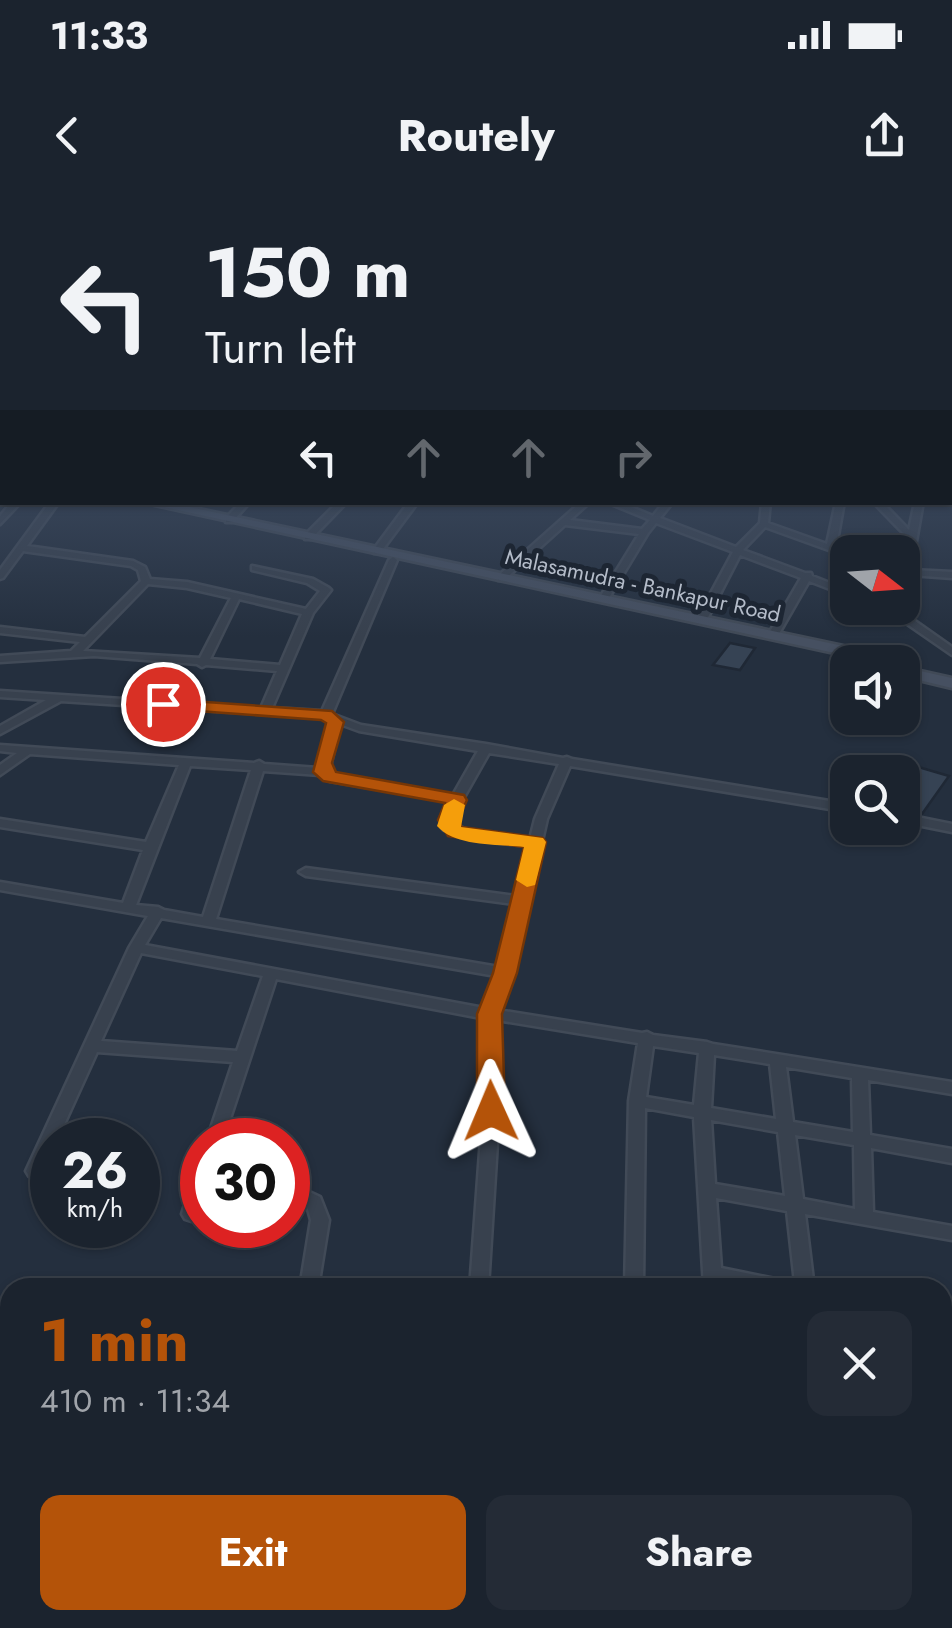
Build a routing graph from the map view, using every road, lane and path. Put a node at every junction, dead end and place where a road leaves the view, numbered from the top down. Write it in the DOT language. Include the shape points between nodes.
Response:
graph roads {
  1 [pos="54,505"];
  2 [pos="137,505"];
  3 [pos="162,505"];
  4 [pos="243,505"];
  5 [pos="340,505"];
  6 [pos="412,505"];
  7 [pos="583,505"];
  8 [pos="620,505"];
  9 [pos="666,505"];
  10 [pos="766,505"];
  11 [pos="839,505"];
  12 [pos="880,505"];
  13 [pos="919,505"];
  14 [pos="655,516"];
  15 [pos="229,520"];
  16 [pos="563,522"];
  17 [pos="764,524"];
  18 [pos="644,532"];
  19 [pos="834,535"];
  20 [pos="909,535"];
  21 [pos="914,535"];
  22 [pos="308,536"];
  23 [pos="20,548"];
  24 [pos="739,548"];
  25 [pos="830,548"];
  26 [pos="377,551"];
  27 [pos="393,560"];
  28 [pos="255,568"];
  29 [pos="920,574"];
  30 [pos="808,575"];
  31 [pos="952,575"];
  32 [pos="0,576"];
  33 [pos="501,578"];
  34 [pos="146,581"];
  35 [pos="830,584"];
  36 [pos="236,596"];
  37 [pos="604,599"];
  38 [pos="308,612"];
  39 [pos="702,619"];
  40 [pos="914,625"];
  41 [pos="0,630"];
  42 [pos="772,634"];
  43 [pos="87,640"];
  44 [pos="830,647"];
  45 [pos="952,652"];
  46 [pos="830,654"];
  47 [pos="72,656"];
  48 [pos="0,659"];
  49 [pos="202,664"];
  50 [pos="281,668"];
  51 [pos="920,672"];
  52 [pos="952,679"];
  53 [pos="0,694"];
  54 [pos="60,698"];
  55 [pos="266,711"];
  56 [pos="331,718"];
  57 [pos="0,731"];
  58 [pos="486,747"];
  59 [pos="0,748"];
  60 [pos="30,748"];
  61 [pos="568,760"];
  62 [pos="186,761"];
  63 [pos="259,766"];
  64 [pos="0,771"];
  65 [pos="323,772"];
  66 [pos="457,800"];
  67 [pos="830,805"];
  68 [pos="920,822"];
  69 [pos="0,823"];
  70 [pos="952,828"];
  71 [pos="536,842"];
  72 [pos="151,847"];
  73 [pos="306,872"];
  74 [pos="0,886"];
  75 [pos="522,901"];
  76 [pos="128,907"];
  77 [pos="158,911"];
  78 [pos="209,919"];
  79 [pos="136,948"];
  80 [pos="270,973"];
  81 [pos="505,973"];
  82 [pos="490,1014"];
  83 [pos="647,1037"];
  84 [pos="92,1046"];
  85 [pos="707,1047"];
  86 [pos="242,1058"];
  87 [pos="777,1059"];
  88 [pos="860,1072"];
  89 [pos="952,1088"];
  90 [pos="637,1101"];
  91 [pos="702,1112"];
  92 [pos="59,1118"];
  93 [pos="223,1118"];
  94 [pos="787,1127"];
  95 [pos="864,1141"];
  96 [pos="952,1156"];
  97 [pos="710,1190"];
  98 [pos="310,1200"];
  99 [pos="794,1204"];
  100 [pos="864,1216"];
  101 [pos="952,1233"];
  102 [pos="311,1278"];
  103 [pos="479,1278"];
  104 [pos="634,1278"];
  105 [pos="714,1278"];
  106 [pos="804,1278"];
  1 -- 23 [label="street"];
  2 -- 27 [label="main road"];
  3 -- 15 [label="main road, Malasamudra - Bankapur Road"];
  4 -- 15 [label="street"];
  5 -- 22 [label="street"];
  6 -- 26 [label="street"];
  7 -- 16 [label="street"];
  8 -- 14 [label="street"];
  9 -- 14 [label="street"];
  10 -- 17 [label="street"];
  11 -- 19 [label="street"];
  12 -- 20 [label="street"];
  13 -- 21 [label="street"];
  14 -- 18 [label="street"];
  14 -- 24 [label="street"];
  15 -- 22 [label="main road, Malasamudra - Bankapur Road"];
  16 -- 18 [label="street"];
  16 -- 33 [label="street"];
  17 -- 24 [label="street"];
  17 -- 25 [label="street"];
  18 -- 37 [label="street"];
  22 -- 26 [label="main road, Malasamudra - Bankapur Road"];
  23 -- 32 [label="street"];
  23 -- 34 [label="street" via="133,564"];
  24 -- 30 [label="street"];
  24 -- 39 [label="street"];
  26 -- 33 [label="main road, Malasamudra - Bankapur Road"];
  27 -- 46 [label="main road"];
  27 -- 56 [label="street"];
  28 -- 38 [label="street" via="321,586 325,595"];
  29 -- 31 [label="street"];
  30 -- 35 [label="street"];
  30 -- 42 [label="street"];
  33 -- 37 [label="main road, Malasamudra - Bankapur Road"];
  34 -- 36 [label="street"];
  34 -- 43 [label="street"];
  36 -- 38 [label="street"];
  36 -- 49 [label="street"];
  37 -- 39 [label="main road, Malasamudra - Bankapur Road"];
  38 -- 50 [label="street"];
  39 -- 42 [label="main road, Malasamudra - Bankapur Road"];
  40 -- 45 [label="street"];
  41 -- 43 [label="street"];
  42 -- 44 [label="main road, Malasamudra - Bankapur Road"];
  43 -- 47 [label="street"];
  47 -- 48 [label="street"];
  47 -- 49 [label="street"];
  49 -- 50 [label="street"];
  50 -- 55 [label="street"];
  51 -- 52 [label="main road"];
  53 -- 54 [label="street"];
  54 -- 55 [label="street"];
  54 -- 57 [label="street"];
  55 -- 56 [label="street"];
  56 -- 58 [label="street"];
  56 -- 65 [label="street"];
  58 -- 61 [label="street"];
  58 -- 66 [label="street"];
  59 -- 60 [label="street"];
  60 -- 62 [label="street"];
  60 -- 64 [label="street"];
  61 -- 67 [label="street"];
  61 -- 71 [label="street"];
  62 -- 63 [label="street"];
  62 -- 72 [label="street"];
  63 -- 65 [label="street"];
  63 -- 78 [label="street"];
  65 -- 66 [label="street"];
  66 -- 71 [label="street" via="448,820 455,832"];
  68 -- 70 [label="street"];
  69 -- 72 [label="street"];
  71 -- 75 [label="street"];
  72 -- 76 [label="street"];
  73 -- 75 [label="street"];
  74 -- 76 [label="street"];
  75 -- 81 [label="street"];
  76 -- 77 [label="street"];
  77 -- 78 [label="street"];
  77 -- 79 [label="street"];
  78 -- 81 [label="street"];
  79 -- 80 [label="street"];
  79 -- 84 [label="street"];
  80 -- 82 [label="street"];
  80 -- 86 [label="street"];
  81 -- 82 [label="street"];
  82 -- 83 [label="street"];
  82 -- 103 [label="street" via="491,1111"];
  83 -- 85 [label="street"];
  83 -- 90 [label="street"];
  84 -- 86 [label="street"];
  84 -- 92 [label="street"];
  85 -- 87 [label="street"];
  85 -- 91 [label="street"];
  86 -- 93 [label="street"];
  87 -- 88 [label="street"];
  87 -- 94 [label="street"];
  88 -- 89 [label="street"];
  88 -- 95 [label="street"];
  90 -- 91 [label="street"];
  90 -- 104 [label="street"];
  91 -- 94 [label="street"];
  91 -- 97 [label="street"];
  94 -- 95 [label="street"];
  94 -- 99 [label="street"];
  95 -- 96 [label="street"];
  95 -- 100 [label="street"];
  97 -- 99 [label="street"];
  97 -- 105 [label="street"];
  98 -- 102 [label="street" via="320,1220"];
  99 -- 100 [label="street"];
  99 -- 106 [label="street"];
  100 -- 101 [label="street"];
}
